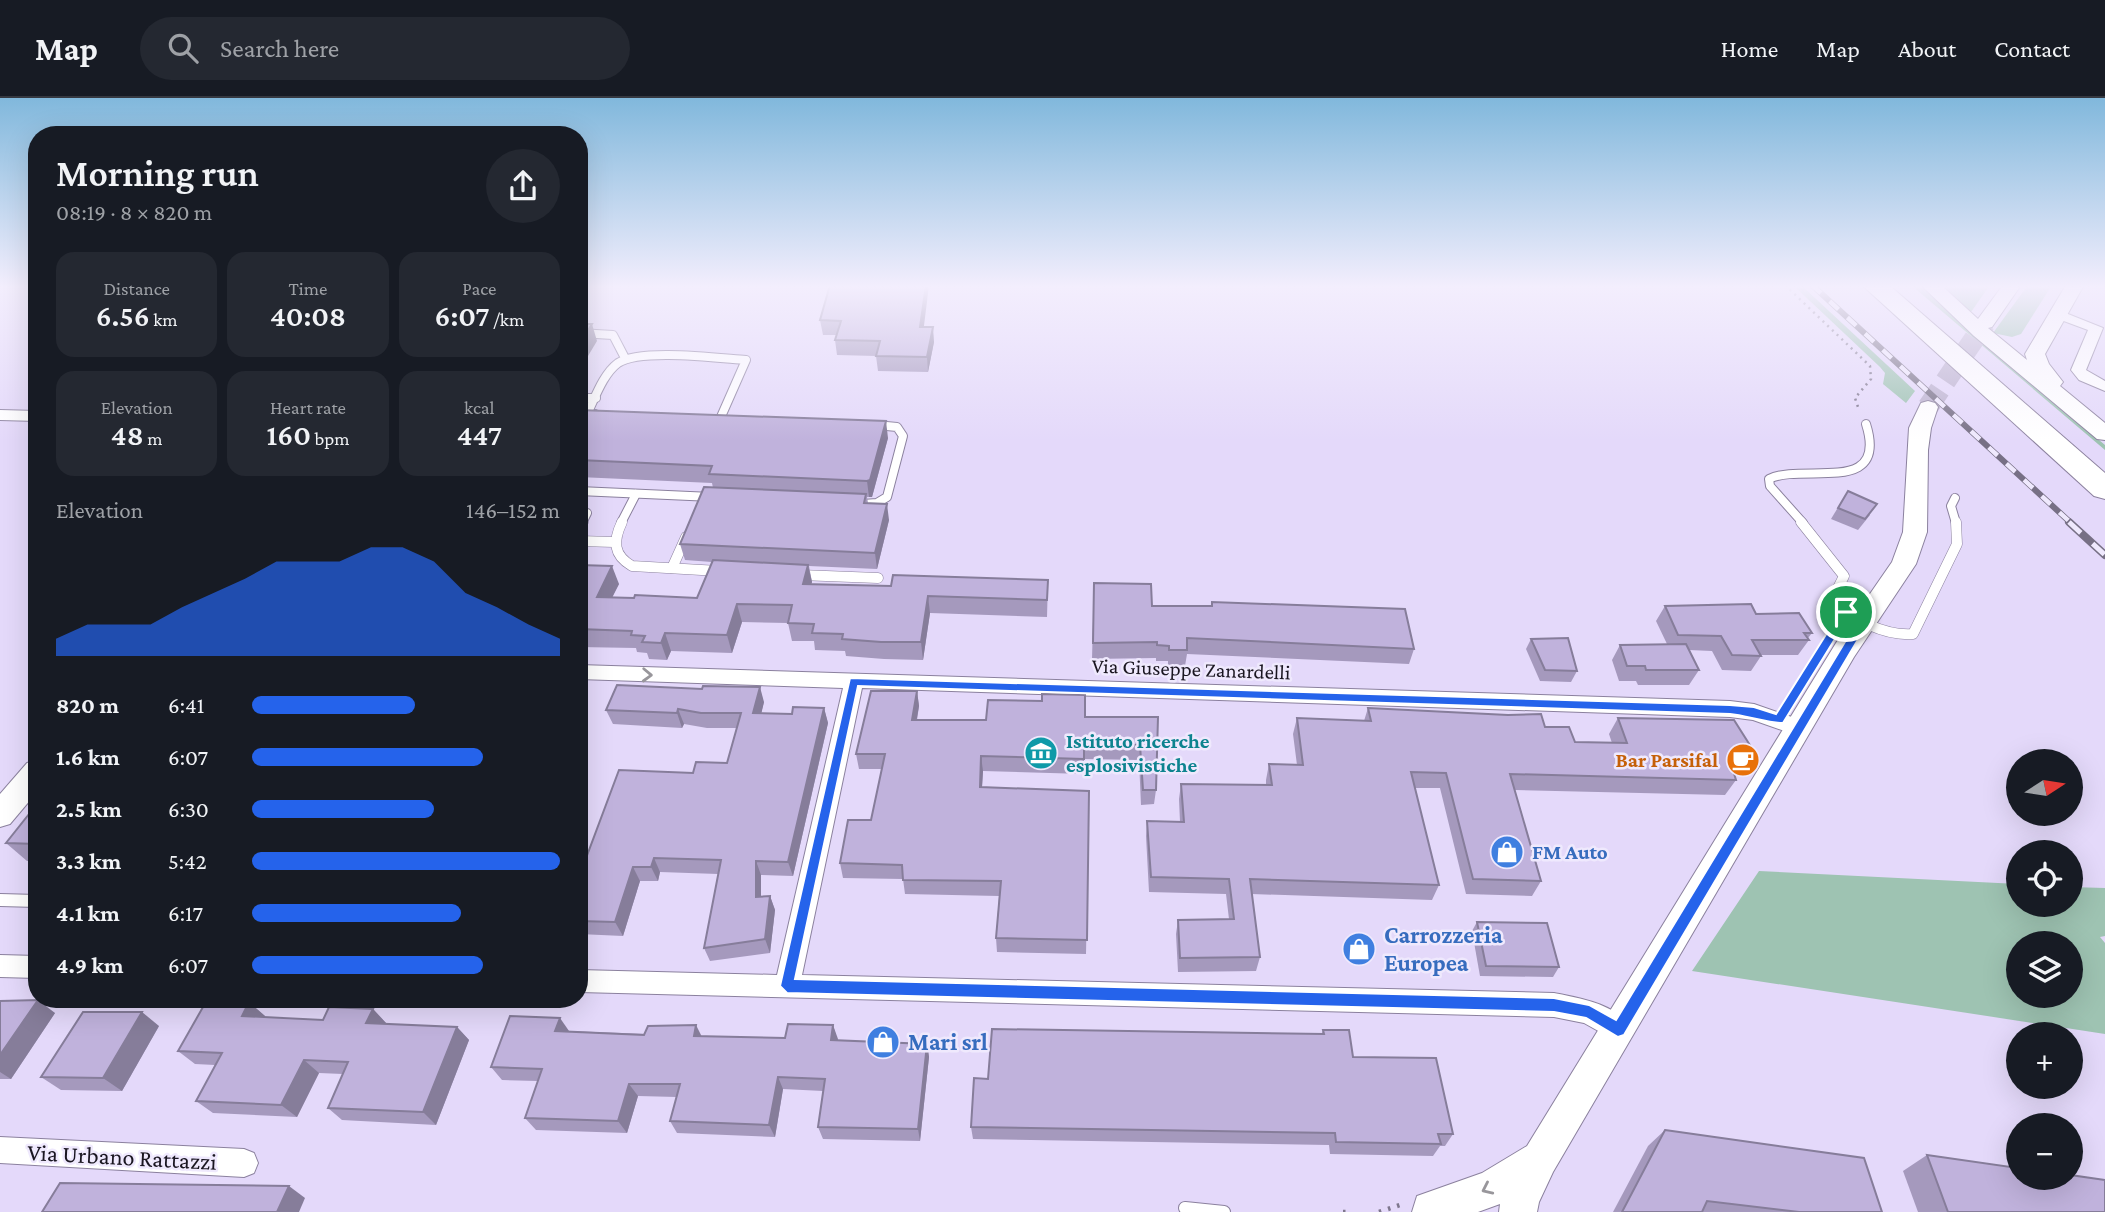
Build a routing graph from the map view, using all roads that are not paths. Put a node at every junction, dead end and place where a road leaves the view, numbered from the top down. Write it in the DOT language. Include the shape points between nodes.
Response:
graph roads {
  1 [pos="614,337"];
  2 [pos="1933,337"];
  3 [pos="1956,337"];
  4 [pos="1994,337"];
  5 [pos="1998,337"];
  6 [pos="2030,337"];
  7 [pos="2044,337"];
  8 [pos="2093,337"];
  9 [pos="625,358"];
  10 [pos="2105,386"];
  11 [pos="588,398"];
  12 [pos="596,398"];
  13 [pos="1928,407"];
  14 [pos="588,412"];
  15 [pos="588,414"];
  16 [pos="601,414"];
  17 [pos="0,415"];
  18 [pos="28,416"];
  19 [pos="707,419"];
  20 [pos="720,419"];
  21 [pos="733,420"];
  22 [pos="1866,424"];
  23 [pos="864,425"];
  24 [pos="2105,425"];
  25 [pos="2105,434"];
  26 [pos="2105,465"];
  27 [pos="2105,489"];
  28 [pos="588,491"];
  29 [pos="636,494"];
  30 [pos="703,496"];
  31 [pos="717,497"];
  32 [pos="1955,498"];
  33 [pos="856,503"];
  34 [pos="698,508"];
  35 [pos="687,532"];
  36 [pos="588,541"];
  37 [pos="614,542"];
  38 [pos="672,568"];
  39 [pos="727,571"];
  40 [pos="796,574"];
  41 [pos="878,578"];
  42 [pos="1863,621"];
  43 [pos="588,672"];
  44 [pos="854,681"];
  45 [pos="1799,728"];
  46 [pos="28,782"];
  47 [pos="0,815"];
  48 [pos="0,900"];
  49 [pos="28,901"];
  50 [pos="0,966"];
  51 [pos="28,967"];
  52 [pos="588,981"];
  53 [pos="787,986"];
  54 [pos="1618,1030"];
  55 [pos="0,1150"];
  56 [pos="1540,1159"];
  57 [pos="244,1163"];
  58 [pos="1185,1208"];
  59 [pos="1427,1209"];
  60 [pos="1224,1212"];
  61 [pos="1518,1212"];
  1 -- 9 [label="lane"];
  2 -- 27 [label="highway"];
  3 -- 26 [label="highway"];
  4 -- 25 [label="main road"];
  5 -- 6 [label="main road"];
  7 -- 24 [label="main road" via="2036,350 2036,361 2053,382"];
  8 -- 10 [label="street" via="2078,370"];
  9 -- 12 [label="lane" via="615,365"];
  9 -- 20 [label="lane" via="746,360"];
  11 -- 12 [label="lane"];
  12 -- 14 [label="lane"];
  13 -- 42 [label="main road" via="1918,437 1916,526 1911,546 1894,581"];
  15 -- 16 [label="lane"];
  17 -- 18 [label="street"];
  19 -- 20 [label="lane"];
  20 -- 21 [label="lane"];
  22 -- 42 [label="lane" via="1871,451 1861,466 1835,474 1777,475 1769,482 1844,576 1835,602"];
  23 -- 33 [label="lane" via="897,427 903,436 887,497 877,503"];
  28 -- 29 [label="lane"];
  29 -- 30 [label="lane"];
  29 -- 37 [label="lane"];
  30 -- 31 [label="lane"];
  30 -- 34 [label="lane"];
  32 -- 42 [label="lane" via="1951,506 1957,544 1913,634 1899,634"];
  35 -- 38 [label="lane"];
  36 -- 37 [label="lane"];
  37 -- 38 [label="lane" via="620,561"];
  38 -- 39 [label="lane"];
  40 -- 41 [label="lane"];
  42 -- 45 [label="main road"];
  43 -- 44 [label="street, Via Giuseppe Zanardelli, one-way"];
  44 -- 45 [label="street, Via Giuseppe Zanardelli" via="1730,709"];
  44 -- 53 [label="street"];
  45 -- 54 [label="main road"];
  46 -- 47 [label="main road"];
  48 -- 49 [label="lane"];
  50 -- 51 [label="street"];
  52 -- 53 [label="street"];
  53 -- 54 [label="street" via="1554,1005 1589,1012"];
  54 -- 56 [label="main road"];
  55 -- 57 [label="street, Via Urbano Rattazzi"];
  56 -- 59 [label="main road, one-way" via="1491,1189"];
  56 -- 61 [label="main road"];
  58 -- 60 [label="lane"];
}
